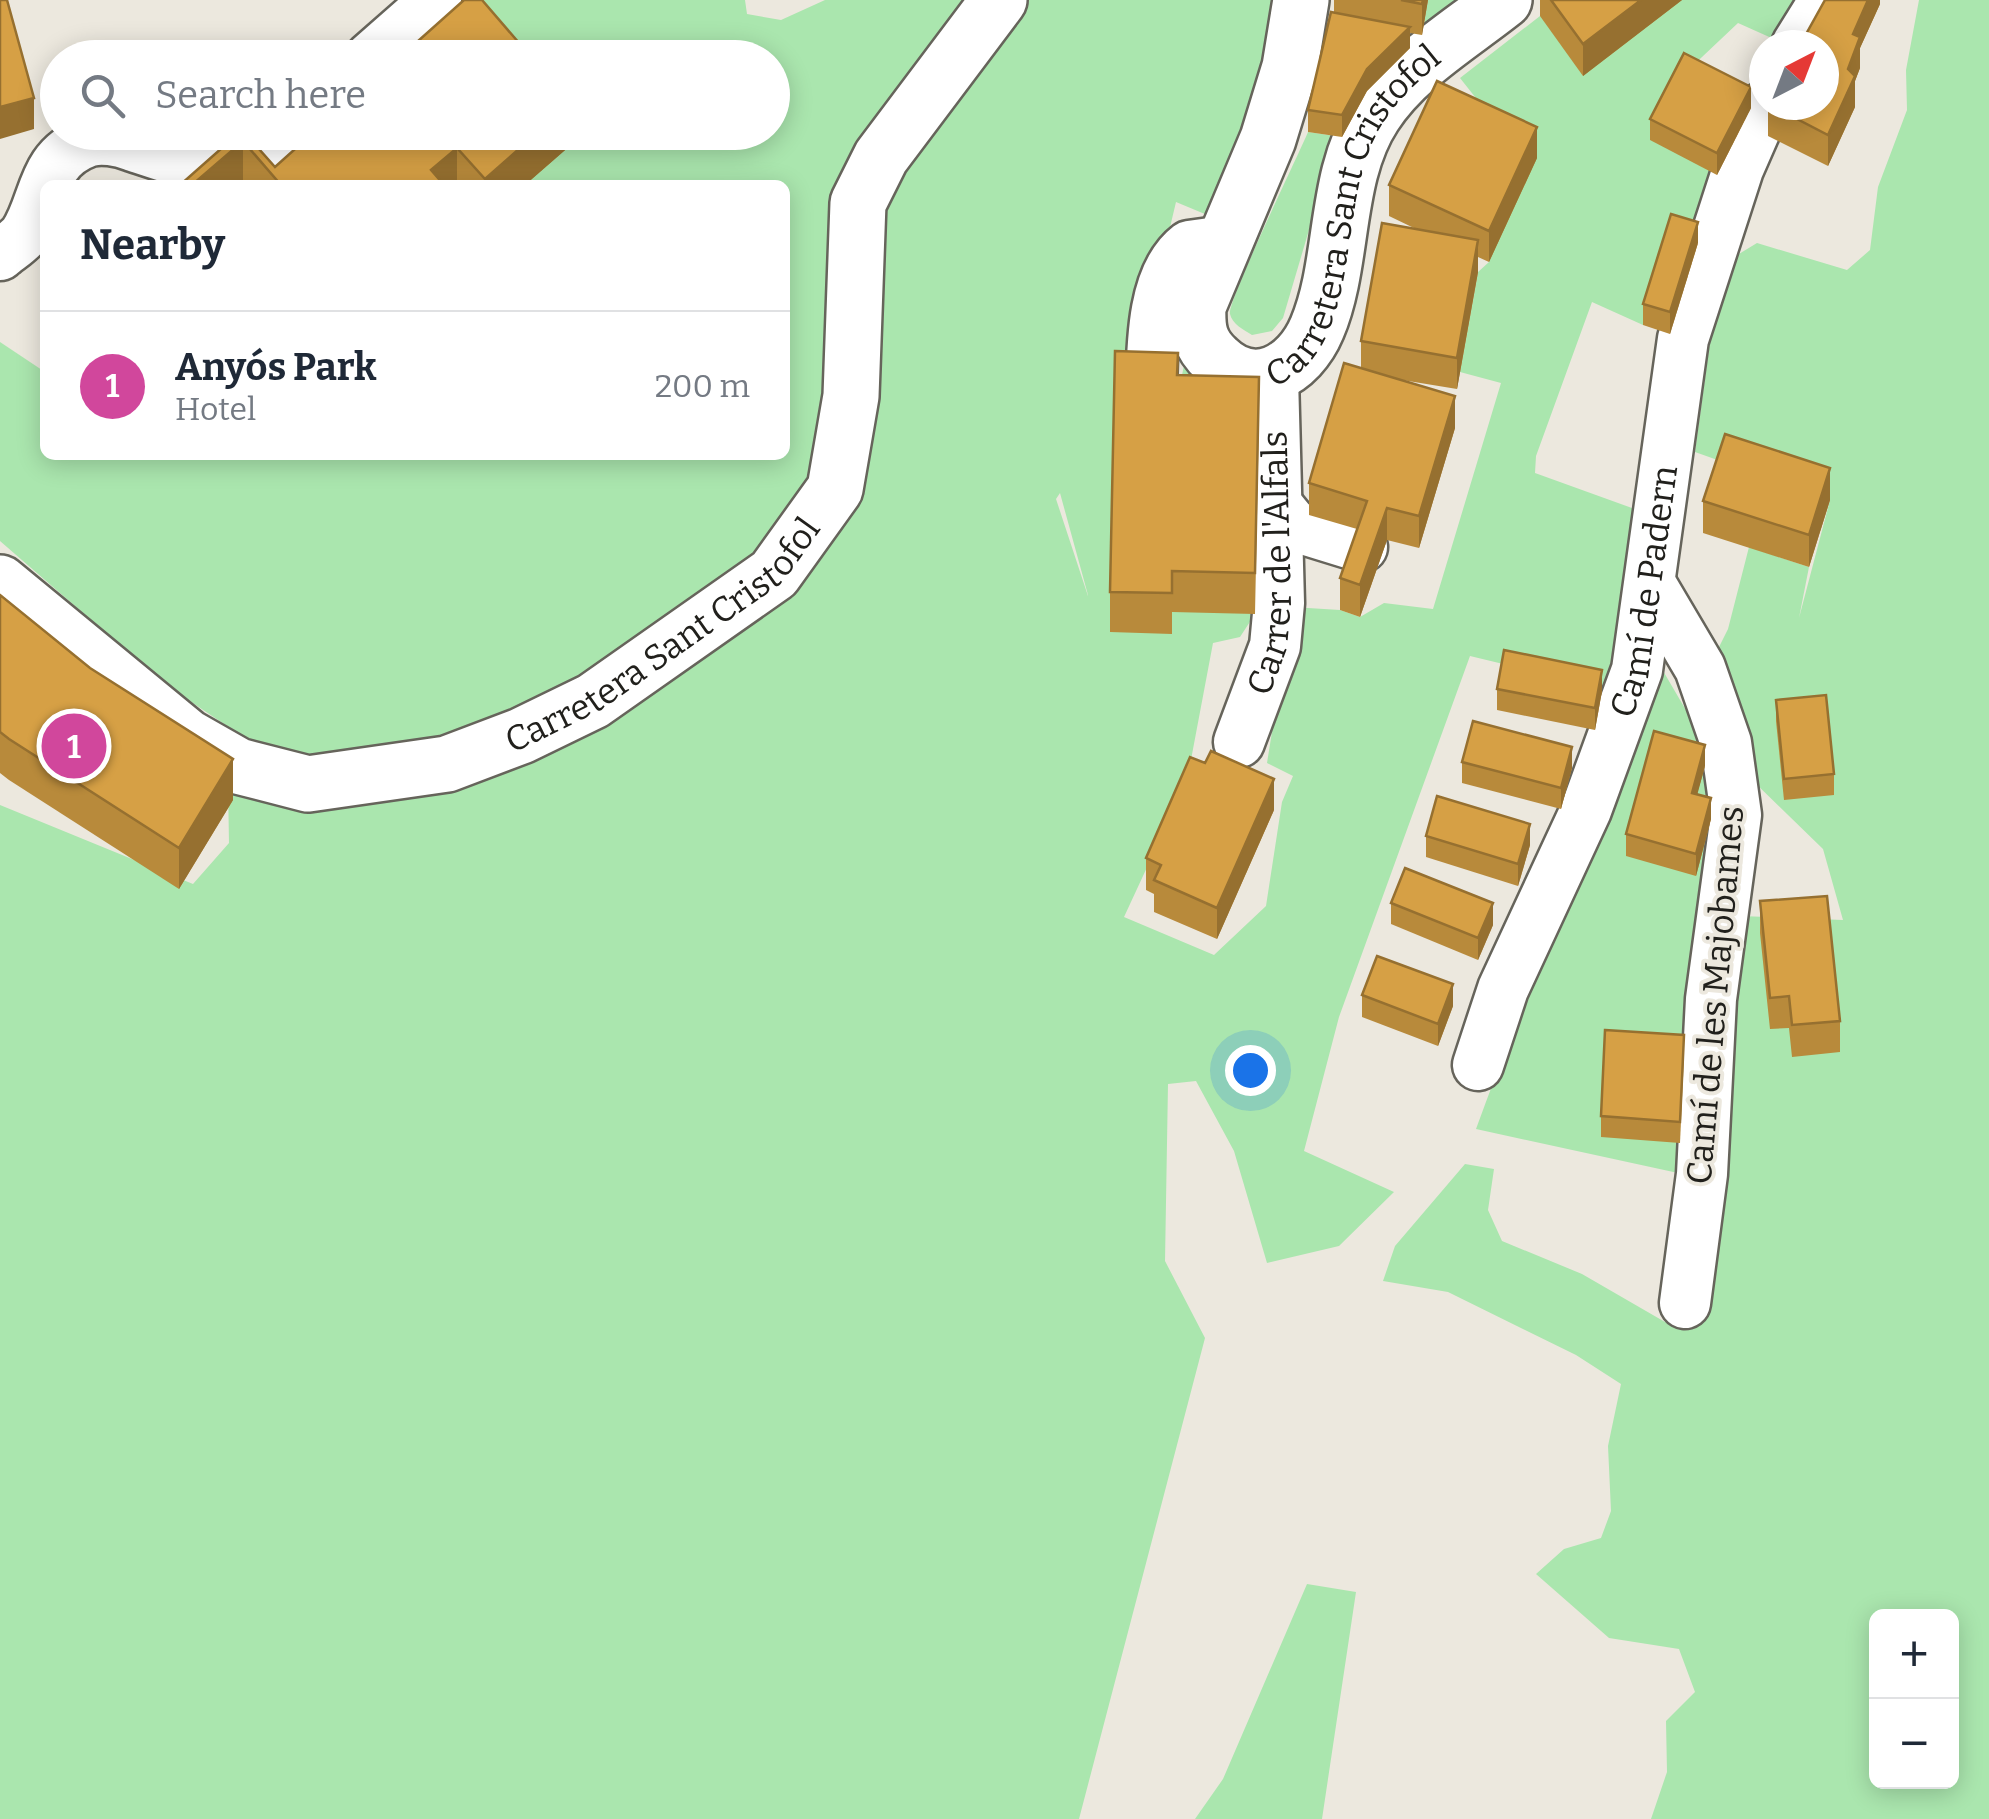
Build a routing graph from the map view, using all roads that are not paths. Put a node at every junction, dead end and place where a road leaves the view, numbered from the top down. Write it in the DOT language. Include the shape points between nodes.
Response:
graph roads {
  1 [pos="436,0"];
  2 [pos="1000,0"];
  3 [pos="1301,0"];
  4 [pos="1504,0"];
  5 [pos="1825,0"];
  6 [pos="1806,30"];
  7 [pos="390,40"];
  8 [pos="1759,120"];
  9 [pos="76,150"];
  10 [pos="143,150"];
  11 [pos="259,150"];
  12 [pos="46,180"];
  13 [pos="40,191"];
  14 [pos="1228,234"];
  15 [pos="0,255"];
  16 [pos="1273,377"];
  17 [pos="1151,394"];
  18 [pos="1276,504"];
  19 [pos="1362,547"];
  20 [pos="0,583"];
  21 [pos="1651,585"];
  22 [pos="1239,742"];
  23 [pos="1478,1065"];
  24 [pos="1685,1303"];
  1 -- 7 [label="street"];
  2 -- 20 [label="main road, Carretera Sant Cristofol" via="881,157 858,203 852,396 835,489 774,574 593,700 447,764 308,784 238,766 187,737"];
  3 -- 14 [label="main road, Carretera Sant Cristofol" via="1268,140"];
  4 -- 16 [label="main road, Carretera Sant Cristofol" via="1406,76 1372,118 1350,177 1318,326 1304,351"];
  5 -- 6 [label="street"];
  8 -- 21 [label="street, Camí de Padern" via="1683,339"];
  9 -- 12 [label="street"];
  10 -- 11 [label="street" via="210,169"];
  13 -- 15 [label="street" via="24,235"];
  14 -- 16 [label="main road, Carretera Sant Cristofol" via="1198,306 1198,333 1230,373"];
  14 -- 17 [label="street" via="1189,246 1171,268 1156,321"];
  16 -- 18 [label="street, Carrer de l'Alfals"];
  18 -- 19 [label="street" via="1294,526"];
  18 -- 22 [label="street, Carrer de l'Alfals" via="1276,646"];
  21 -- 23 [label="street, Camí de Padern" via="1636,670 1612,742 1503,989"];
  21 -- 24 [label="street, Camí de les Majobames" via="1700,668 1726,743 1736,816"];
}
